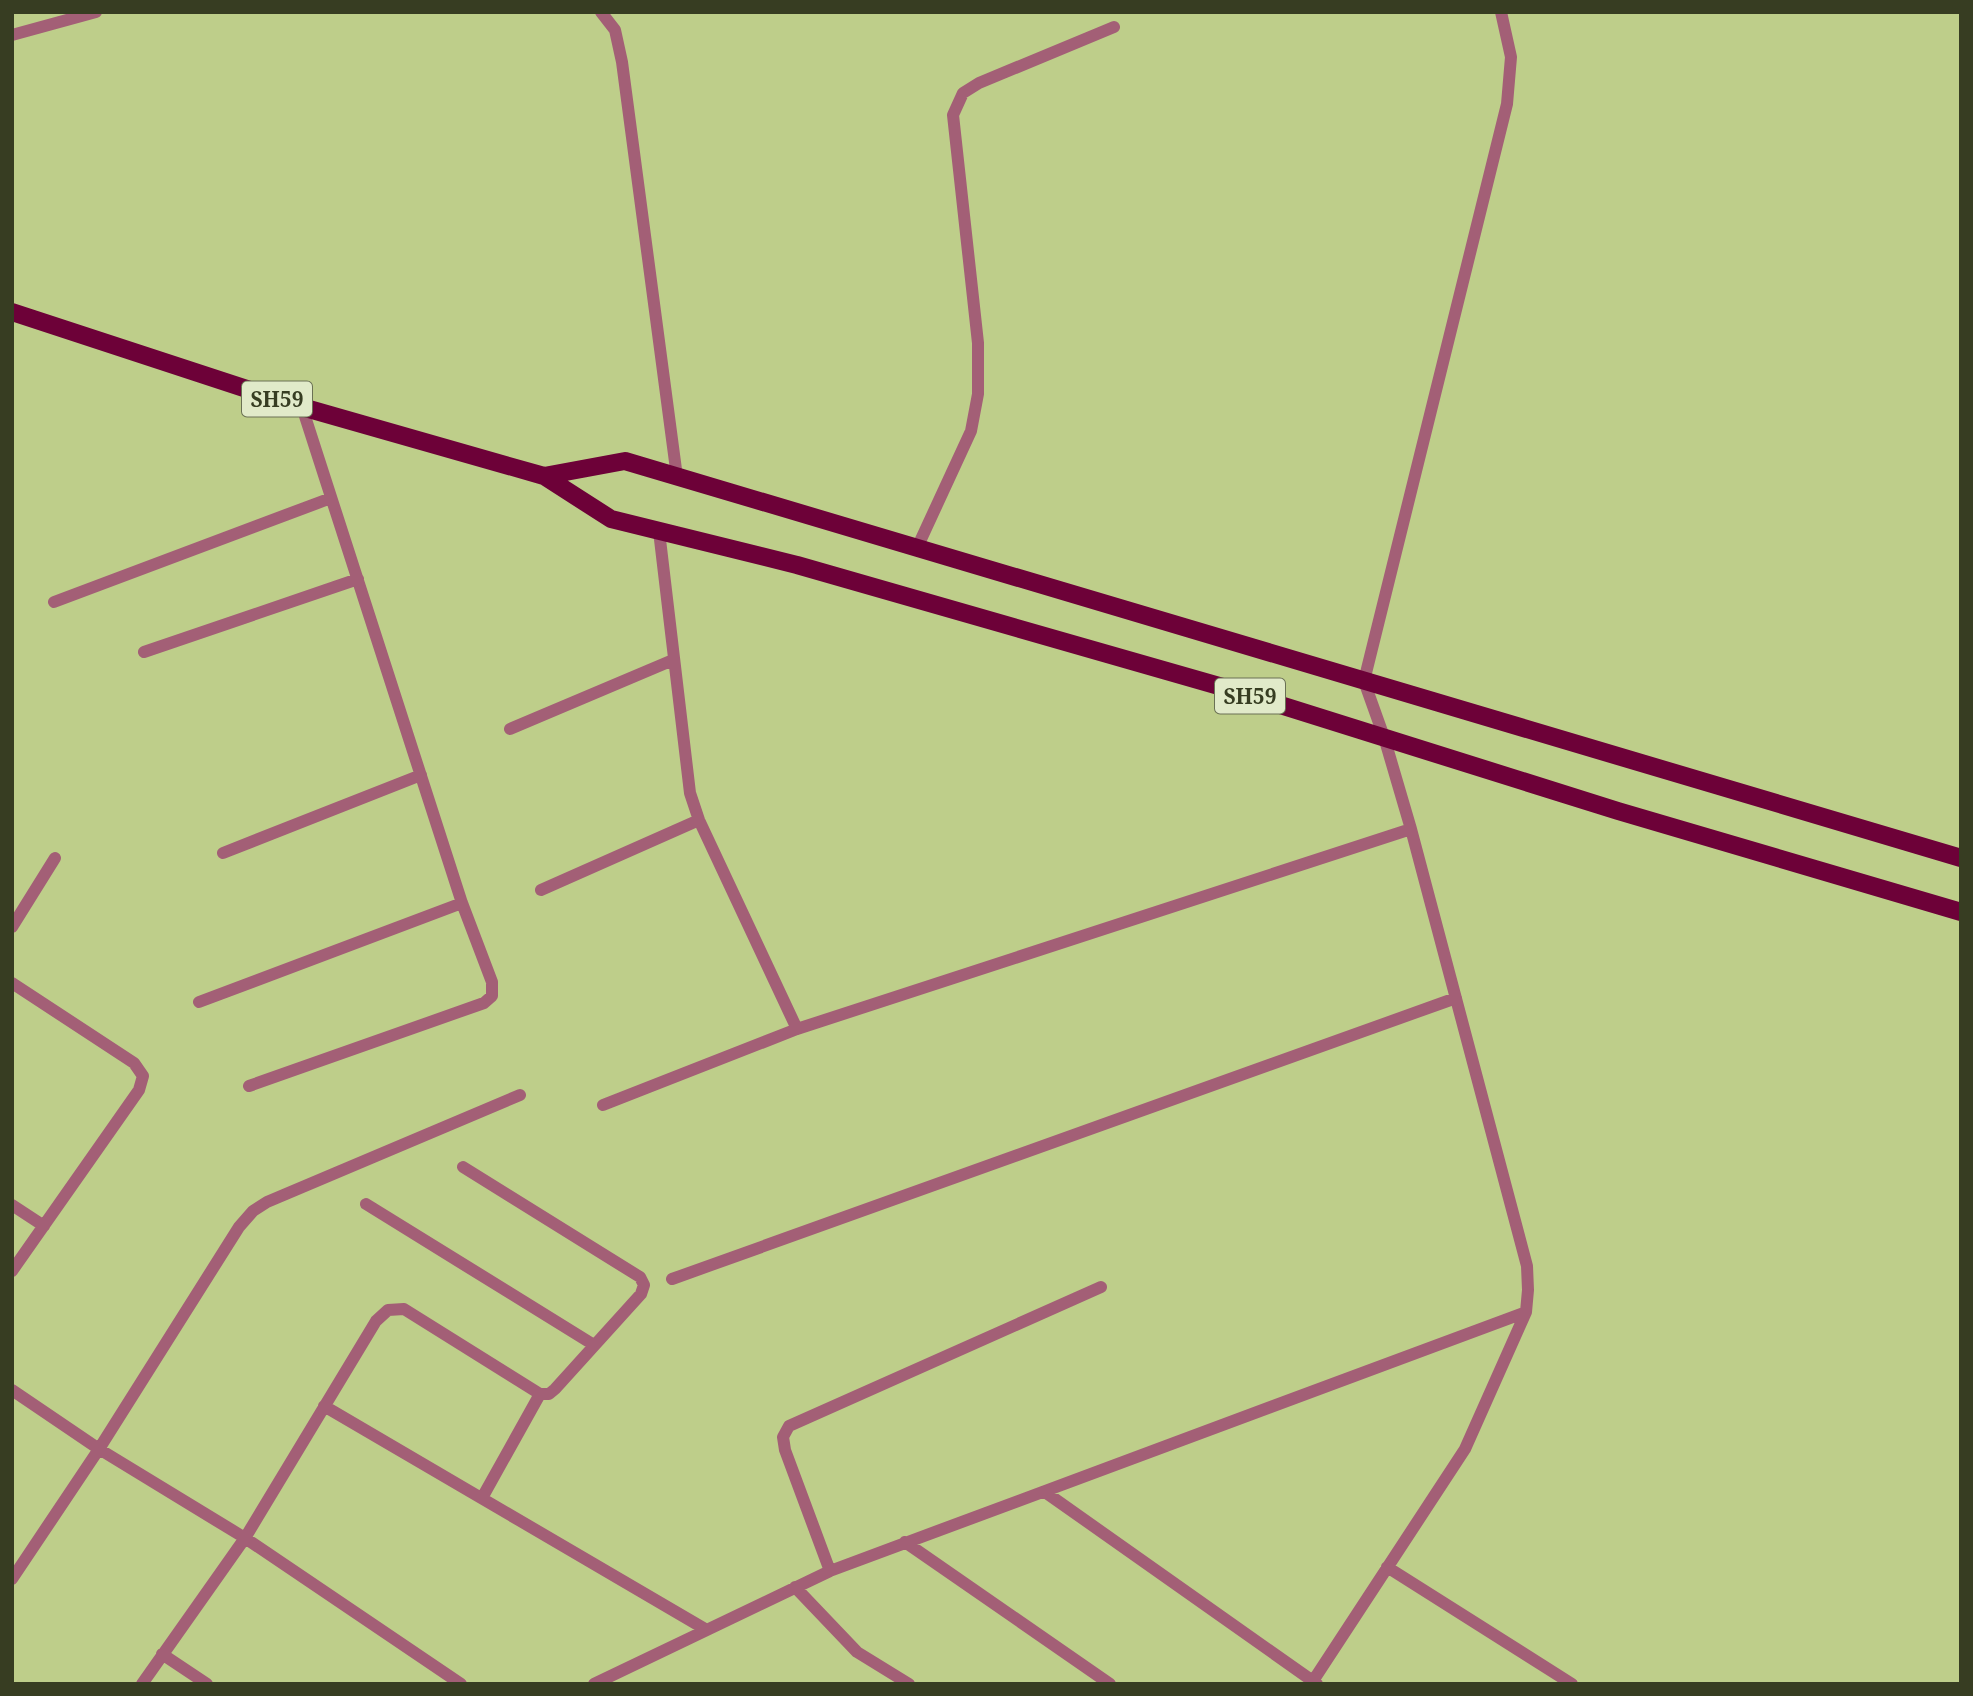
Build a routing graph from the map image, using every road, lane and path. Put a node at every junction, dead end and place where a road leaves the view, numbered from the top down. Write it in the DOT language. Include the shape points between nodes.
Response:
graph roads {
  1 [pos="96,12"];
  2 [pos="601,12"];
  3 [pos="1501,12"];
  4 [pos="1114,27"];
  5 [pos="12,34"];
  6 [pos="12,312"];
  7 [pos="302,407"];
  8 [pos="544,476"];
  9 [pos="677,477"];
  10 [pos="331,498"];
  11 [pos="659,531"];
  12 [pos="916,548"];
  13 [pos="358,579"];
  14 [pos="54,602"];
  15 [pos="144,653"];
  16 [pos="673,660"];
  17 [pos="1364,681"];
  18 [pos="510,729"];
  19 [pos="1384,737"];
  20 [pos="421,775"];
  21 [pos="699,820"];
  22 [pos="1412,829"];
  23 [pos="223,853"];
  24 [pos="55,858"];
  25 [pos="1961,858"];
  26 [pos="541,890"];
  27 [pos="462,903"];
  28 [pos="1961,912"];
  29 [pos="12,927"];
  30 [pos="12,983"];
  31 [pos="1456,998"];
  32 [pos="199,1002"];
  33 [pos="797,1028"];
  34 [pos="249,1086"];
  35 [pos="520,1095"];
  36 [pos="603,1105"];
  37 [pos="463,1167"];
  38 [pos="366,1204"];
  39 [pos="12,1205"];
  40 [pos="44,1226"];
  41 [pos="12,1271"];
  42 [pos="672,1279"];
  43 [pos="1101,1287"];
  44 [pos="1526,1312"];
  45 [pos="594,1345"];
  46 [pos="12,1390"];
  47 [pos="540,1394"];
  48 [pos="324,1406"];
  49 [pos="99,1449"];
  50 [pos="1045,1492"];
  51 [pos="482,1498"];
  52 [pos="245,1538"];
  53 [pos="905,1542"];
  54 [pos="1387,1567"];
  55 [pos="830,1571"];
  56 [pos="12,1579"];
  57 [pos="795,1587"];
  58 [pos="705,1629"];
  59 [pos="162,1654"];
  60 [pos="1314,1683"];
  61 [pos="142,1684"];
  62 [pos="207,1684"];
  63 [pos="461,1684"];
  64 [pos="594,1684"];
  65 [pos="909,1684"];
  66 [pos="1110,1684"];
  67 [pos="1572,1684"];
  1 -- 5 [label="street"];
  2 -- 9 [label="street" via="615,30 622,62"];
  3 -- 17 [label="street" via="1511,57 1507,104"];
  4 -- 12 [label="street" via="979,83 963,93 953,115 978,343 978,394 971,431"];
  6 -- 7 [label="main road, SH59"];
  7 -- 8 [label="main road, SH59"];
  7 -- 10 [label="street"];
  8 -- 9 [label="main road, SH59" via="625,461"];
  8 -- 11 [label="main road, SH59" via="611,519"];
  9 -- 12 [label="main road, SH59"];
  10 -- 13 [label="street"];
  10 -- 14 [label="street"];
  11 -- 16 [label="street"];
  11 -- 19 [label="main road, SH59" via="797,565"];
  12 -- 17 [label="main road, SH59"];
  13 -- 15 [label="street"];
  13 -- 20 [label="street"];
  16 -- 18 [label="street"];
  16 -- 21 [label="street" via="688,783"];
  17 -- 19 [label="street"];
  17 -- 25 [label="main road, SH59"];
  19 -- 22 [label="street"];
  19 -- 28 [label="main road, SH59"];
  20 -- 23 [label="street"];
  20 -- 27 [label="street"];
  21 -- 26 [label="street"];
  21 -- 33 [label="street"];
  22 -- 31 [label="street"];
  22 -- 33 [label="street"];
  24 -- 29 [label="street"];
  27 -- 32 [label="street"];
  27 -- 34 [label="street" via="492,982 492,996 484,1003"];
  30 -- 40 [label="street" via="134,1063 143,1076 139,1090"];
  31 -- 42 [label="street"];
  31 -- 44 [label="street" via="1527,1266"];
  33 -- 36 [label="street"];
  35 -- 49 [label="street" via="253,1211"];
  37 -- 45 [label="street" via="640,1277 644,1285 641,1294"];
  38 -- 45 [label="street"];
  39 -- 40 [label="street"];
  40 -- 41 [label="street"];
  43 -- 55 [label="street" via="789,1426 783,1437 785,1450"];
  44 -- 50 [label="street"];
  44 -- 54 [label="street" via="1465,1449"];
  45 -- 47 [label="street" via="555,1389"];
  46 -- 49 [label="street"];
  47 -- 48 [label="street" via="404,1309 388,1310 376,1321"];
  47 -- 51 [label="street"];
  48 -- 51 [label="street"];
  48 -- 52 [label="street"];
  49 -- 52 [label="street"];
  49 -- 56 [label="street"];
  50 -- 53 [label="street"];
  50 -- 60 [label="street"];
  51 -- 58 [label="street"];
  52 -- 59 [label="street"];
  52 -- 63 [label="street"];
  53 -- 55 [label="street"];
  53 -- 66 [label="street"];
  54 -- 60 [label="street"];
  54 -- 67 [label="street"];
  55 -- 57 [label="street"];
  57 -- 58 [label="street"];
  57 -- 65 [label="street" via="858,1652"];
  58 -- 64 [label="street"];
  59 -- 61 [label="street"];
  59 -- 62 [label="street"];
}
